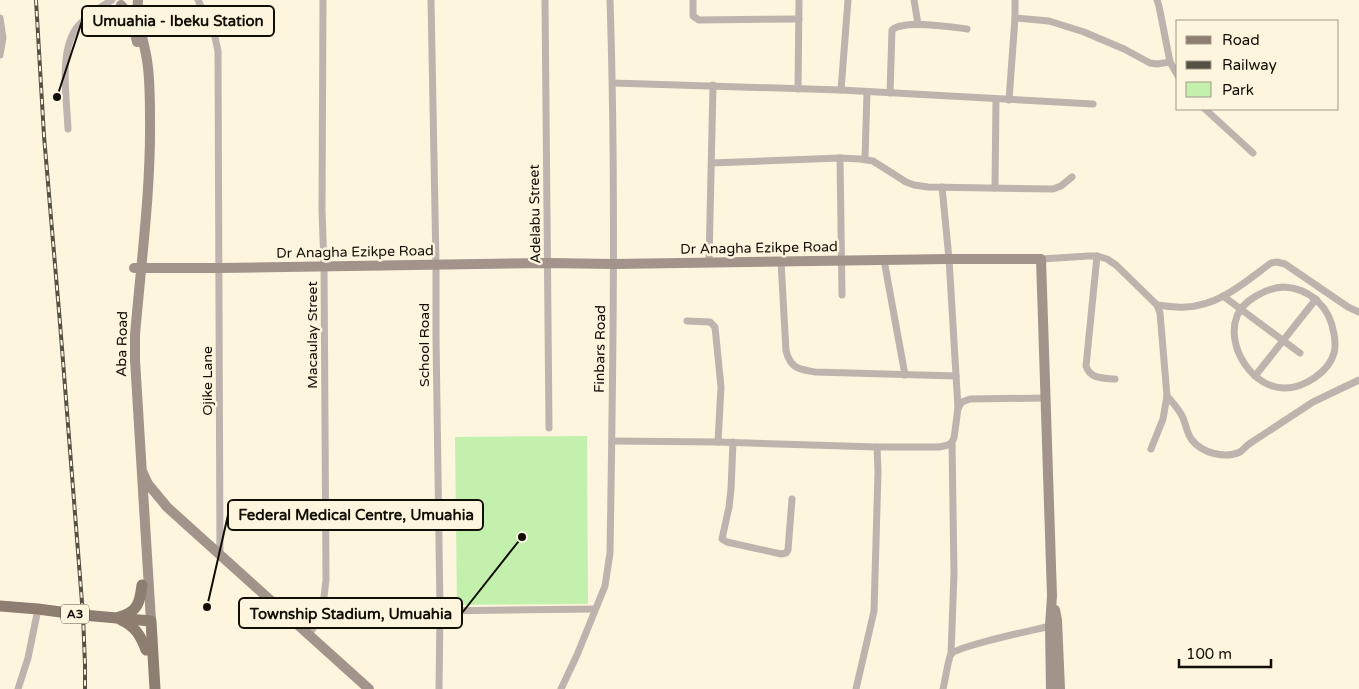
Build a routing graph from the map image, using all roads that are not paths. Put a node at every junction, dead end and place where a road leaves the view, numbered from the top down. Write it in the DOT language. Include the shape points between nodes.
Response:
graph roads {
  1 [pos="138,0"];
  2 [pos="198,0"];
  3 [pos="323,0"];
  4 [pos="431,0"];
  5 [pos="545,0"];
  6 [pos="610,0"];
  7 [pos="693,0"];
  8 [pos="799,0"];
  9 [pos="848,0"];
  10 [pos="914,0"];
  11 [pos="1015,0"];
  12 [pos="1156,0"];
  13 [pos="117,2"];
  14 [pos="0,18"];
  15 [pos="1015,18"];
  16 [pos="799,19"];
  17 [pos="918,24"];
  18 [pos="967,29"];
  19 [pos="0,55"];
  20 [pos="1170,62"];
  21 [pos="1176,72"];
  22 [pos="612,82"];
  23 [pos="713,85"];
  24 [pos="798,89"];
  25 [pos="841,90"];
  26 [pos="867,92"];
  27 [pos="890,93"];
  28 [pos="996,100"];
  29 [pos="1009,100"];
  30 [pos="1093,104"];
  31 [pos="1206,110"];
  32 [pos="68,129"];
  33 [pos="1253,154"];
  34 [pos="840,158"];
  35 [pos="865,159"];
  36 [pos="712,163"];
  37 [pos="1072,177"];
  38 [pos="942,187"];
  39 [pos="995,188"];
  40 [pos="1097,256"];
  41 [pos="949,258"];
  42 [pos="1041,258"];
  43 [pos="841,260"];
  44 [pos="884,260"];
  45 [pos="781,261"];
  46 [pos="709,262"];
  47 [pos="548,263"];
  48 [pos="614,264"];
  49 [pos="436,265"];
  50 [pos="324,266"];
  51 [pos="137,268"];
  52 [pos="219,268"];
  53 [pos="842,295"];
  54 [pos="1223,296"];
  55 [pos="1316,299"];
  56 [pos="1157,305"];
  57 [pos="1241,310"];
  58 [pos="1359,312"];
  59 [pos="687,321"];
  60 [pos="1283,340"];
  61 [pos="1300,353"];
  62 [pos="905,375"];
  63 [pos="956,376"];
  64 [pos="1254,376"];
  65 [pos="1115,379"];
  66 [pos="1359,380"];
  67 [pos="1167,396"];
  68 [pos="1046,398"];
  69 [pos="959,404"];
  70 [pos="549,428"];
  71 [pos="612,441"];
  72 [pos="718,442"];
  73 [pos="733,442"];
  74 [pos="952,442"];
  75 [pos="877,447"];
  76 [pos="1151,449"];
  77 [pos="141,470"];
  78 [pos="154,491"];
  79 [pos="139,494"];
  80 [pos="792,499"];
  81 [pos="157,503"];
  82 [pos="167,507"];
  83 [pos="144,510"];
  84 [pos="220,556"];
  85 [pos="142,585"];
  86 [pos="1052,596"];
  87 [pos="0,606"];
  88 [pos="38,609"];
  89 [pos="595,609"];
  90 [pos="440,611"];
  91 [pos="115,618"];
  92 [pos="148,621"];
  93 [pos="1050,626"];
  94 [pos="308,635"];
  95 [pos="146,650"];
  96 [pos="951,654"];
  97 [pos="18,689"];
  98 [pos="148,689"];
  99 [pos="155,689"];
  100 [pos="369,689"];
  101 [pos="440,689"];
  102 [pos="561,689"];
  103 [pos="856,689"];
  104 [pos="943,689"];
  105 [pos="1051,689"];
  106 [pos="1060,689"];
  1 -- 13 [label="main road" via="124,6"];
  1 -- 51 [label="main road, Aba Road" via="138,17 147,60 150,119 148,187"];
  2 -- 52 [label="street, Ojike Lane" via="218,51"];
  3 -- 50 [label="street, Macaulay Street"];
  4 -- 49 [label="street, School Road"];
  5 -- 47 [label="street, Adelabu Street"];
  6 -- 22 [label="street, Finbars Road"];
  7 -- 16 [label="street" via="693,16 699,20"];
  8 -- 16 [label="street"];
  9 -- 25 [label="street"];
  10 -- 17 [label="street"];
  11 -- 15 [label="street"];
  12 -- 20 [label="street"];
  13 -- 32 [label="street" via="97,10 77,27 70,41 65,60"];
  13 -- 51 [label="main road, Aba Road" via="130,17 143,85 144,155"];
  14 -- 19 [label="street"];
  15 -- 20 [label="street" via="1049,21 1084,32 1150,64"];
  15 -- 29 [label="street"];
  16 -- 24 [label="street"];
  17 -- 18 [label="street"];
  17 -- 27 [label="street" via="892,30"];
  20 -- 21 [label="street"];
  22 -- 23 [label="street"];
  22 -- 48 [label="street, Finbars Road"];
  23 -- 24 [label="street"];
  23 -- 36 [label="street"];
  24 -- 25 [label="street"];
  25 -- 26 [label="street"];
  26 -- 27 [label="street"];
  26 -- 35 [label="street"];
  27 -- 28 [label="street"];
  28 -- 29 [label="street"];
  28 -- 39 [label="street"];
  29 -- 30 [label="street"];
  31 -- 33 [label="street"];
  34 -- 35 [label="street"];
  34 -- 36 [label="street"];
  34 -- 43 [label="street"];
  35 -- 38 [label="street" via="906,182"];
  36 -- 46 [label="street"];
  37 -- 39 [label="street" via="1053,189"];
  38 -- 39 [label="street"];
  38 -- 41 [label="street"];
  40 -- 42 [label="street"];
  40 -- 56 [label="street" via="1116,265"];
  40 -- 65 [label="street" via="1086,366 1093,376"];
  41 -- 42 [label="main road, Dr Anagha Ezikpe Road"];
  41 -- 44 [label="main road, Dr Anagha Ezikpe Road"];
  41 -- 63 [label="street"];
  42 -- 68 [label="main road"];
  43 -- 44 [label="main road, Dr Anagha Ezikpe Road"];
  43 -- 45 [label="main road, Dr Anagha Ezikpe Road"];
  43 -- 53 [label="street"];
  44 -- 62 [label="street"];
  45 -- 46 [label="main road, Dr Anagha Ezikpe Road"];
  45 -- 62 [label="street" via="786,351 795,367 815,372"];
  46 -- 48 [label="main road, Dr Anagha Ezikpe Road"];
  47 -- 48 [label="main road, Dr Anagha Ezikpe Road"];
  47 -- 49 [label="main road, Dr Anagha Ezikpe Road"];
  47 -- 70 [label="street, Adelabu Street"];
  48 -- 71 [label="street, Finbars Road"];
  49 -- 50 [label="main road, Dr Anagha Ezikpe Road"];
  49 -- 90 [label="street, School Road"];
  50 -- 52 [label="main road, Dr Anagha Ezikpe Road"];
  50 -- 94 [label="street, Macaulay Street" via="326,580 322,614"];
  51 -- 52 [label="main road, Dr Anagha Ezikpe Road"];
  51 -- 77 [label="main road, Aba Road" via="135,360"];
  51 -- 79 [label="main road, Aba Road" via="128,360"];
  52 -- 84 [label="street, Ojike Lane"];
  54 -- 56 [label="street" via="1210,303 1185,308"];
  54 -- 57 [label="street"];
  54 -- 58 [label="street" via="1277,262"];
  55 -- 57 [label="street" via="1297,289 1275,288 1255,297"];
  55 -- 60 [label="street"];
  55 -- 64 [label="street" via="1333,325 1334,353 1326,367 1316,377 1293,388 1279,388"];
  56 -- 67 [label="street"];
  57 -- 60 [label="street"];
  57 -- 64 [label="street" via="1235,325 1236,340 1242,359"];
  59 -- 72 [label="street" via="710,322 716,327 721,387"];
  60 -- 61 [label="street"];
  60 -- 64 [label="street"];
  62 -- 63 [label="street"];
  63 -- 69 [label="street"];
  66 -- 67 [label="street" via="1313,402 1241,451 1230,455 1198,447 1191,439 1183,417"];
  67 -- 76 [label="street" via="1163,419"];
  68 -- 69 [label="street" via="970,399"];
  68 -- 86 [label="main road"];
  69 -- 74 [label="street"];
  71 -- 72 [label="street"];
  71 -- 89 [label="street, Finbars Road" via="610,553 605,586"];
  72 -- 73 [label="street"];
  73 -- 75 [label="street"];
  73 -- 80 [label="street" via="729,507 722,539 786,553"];
  74 -- 75 [label="street" via="939,447"];
  74 -- 96 [label="street" via="954,574"];
  75 -- 103 [label="street" via="874,611"];
  77 -- 78 [label="main road"];
  77 -- 79 [label="main road, Aba Road"];
  78 -- 79 [label="main road"];
  78 -- 82 [label="main road"];
  79 -- 81 [label="main road"];
  79 -- 83 [label="main road, Aba Road"];
  79 -- 85 [label="main road, Aba Road"];
  81 -- 82 [label="main road"];
  81 -- 83 [label="main road" via="148,504"];
  82 -- 84 [label="main road"];
  83 -- 92 [label="main road, Aba Road"];
  84 -- 94 [label="main road"];
  85 -- 91 [label="main road" via="135,608"];
  85 -- 92 [label="main road, Aba Road"];
  86 -- 93 [label="main road"];
  86 -- 106 [label="main road" via="1057,620"];
  87 -- 88 [label="main road, A3"];
  88 -- 91 [label="main road, A3"];
  88 -- 97 [label="street"];
  89 -- 90 [label="street"];
  89 -- 102 [label="street, Finbars Road"];
  90 -- 101 [label="street, School Road"];
  91 -- 92 [label="main road, A3"];
  91 -- 95 [label="main road" via="136,630"];
  92 -- 95 [label="main road, Aba Road"];
  92 -- 99 [label="main road, Aba Road"];
  93 -- 96 [label="street" via="972,645"];
  93 -- 105 [label="main road"];
  94 -- 100 [label="main road"];
  95 -- 98 [label="main road, Aba Road"];
  96 -- 104 [label="street"];
}
